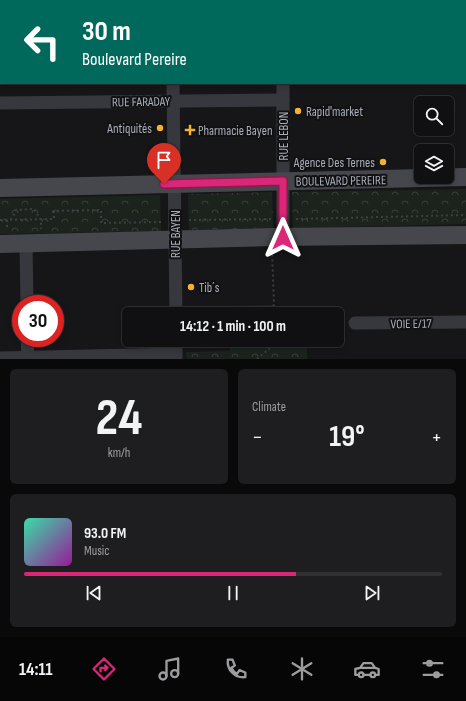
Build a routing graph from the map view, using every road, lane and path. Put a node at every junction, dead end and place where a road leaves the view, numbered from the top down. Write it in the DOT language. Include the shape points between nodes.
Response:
graph roads {
  1 [pos="173,84"];
  2 [pos="283,84"];
  3 [pos="283,100"];
  4 [pos="173,101"];
  5 [pos="0,103"];
  6 [pos="466,177"];
  7 [pos="283,181"];
  8 [pos="175,183"];
  9 [pos="0,188"];
  10 [pos="466,215"];
  11 [pos="273,219"];
  12 [pos="292,219"];
  13 [pos="0,220"];
  14 [pos="7,220"];
  15 [pos="11,220"];
  16 [pos="41,220"];
  17 [pos="189,220"];
  18 [pos="164,222"];
  19 [pos="41,230"];
  20 [pos="466,235"];
  21 [pos="3,239"];
  22 [pos="175,240"];
  23 [pos="278,242"];
  24 [pos="26,243"];
  25 [pos="27,295"];
  26 [pos="176,307"];
  27 [pos="272,307"];
  28 [pos="466,322"];
  29 [pos="355,323"];
  30 [pos="27,347"];
  31 [pos="270,347"];
  32 [pos="176,356"];
  33 [pos="28,357"];
  34 [pos="0,358"];
  35 [pos="258,359"];
  1 -- 4 [label="street, RUE BAYEN"];
  2 -- 3 [label="street, RUE LEBON"];
  3 -- 4 [label="street, RUE FARADAY"];
  3 -- 7 [label="street, RUE LEBON"];
  4 -- 5 [label="street, RUE FARADAY"];
  4 -- 8 [label="street, RUE BAYEN"];
  6 -- 7 [label="main road, BOULEVARD PEREIRE"];
  7 -- 8 [label="main road, BOULEVARD PEREIRE"];
  7 -- 23 [label="street, RUE LEBON"];
  8 -- 9 [label="main road, BOULEVARD PEREIRE"];
  8 -- 22 [label="street, RUE BAYEN"];
  10 -- 12 [label="path"];
  11 -- 17 [label="path"];
  13 -- 14 [label="path"];
  14 -- 15 [label="path"];
  14 -- 21 [label="path"];
  15 -- 16 [label="path"];
  15 -- 16 [label="path" via="16,210 34,209"];
  16 -- 18 [label="path" via="54,219 54,211 101,210 101,223"];
  16 -- 19 [label="path"];
  20 -- 23 [label="main road"];
  21 -- 24 [label="main road"];
  22 -- 23 [label="main road"];
  22 -- 24 [label="main road"];
  22 -- 26 [label="street, RUE BAYEN"];
  23 -- 27 [label="path"];
  24 -- 25 [label="street"];
  28 -- 29 [label="street, VOIE E/17"];
  30 -- 33 [label="street"];
  31 -- 35 [label="path"];
  32 -- 33 [label="street"];
  33 -- 34 [label="street"];
}
